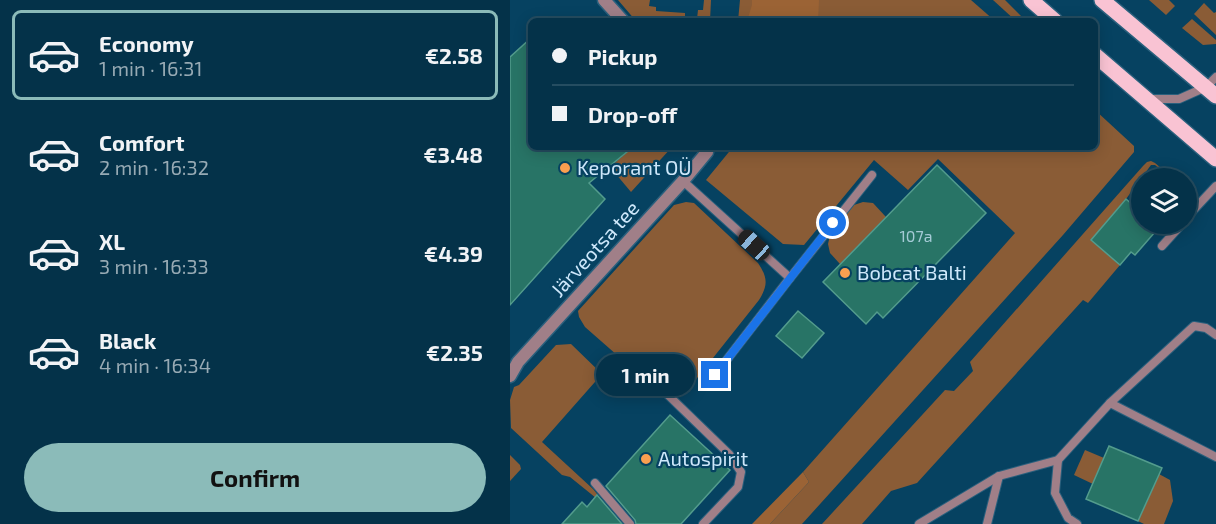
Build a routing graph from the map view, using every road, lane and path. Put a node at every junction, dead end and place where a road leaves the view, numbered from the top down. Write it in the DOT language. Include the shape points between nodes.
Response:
graph roads {
  1 [pos="604,0"];
  2 [pos="1031,0"];
  3 [pos="1101,0"];
  4 [pos="620,18"];
  5 [pos="1052,18"];
  6 [pos="1098,58"];
  7 [pos="1213,87"];
  8 [pos="1146,99"];
  9 [pos="707,150"];
  10 [pos="1216,159"];
  11 [pos="872,175"];
  12 [pos="683,181"];
  13 [pos="1216,186"];
  14 [pos="1197,206"];
  15 [pos="1173,234"];
  16 [pos="1162,246"];
  17 [pos="790,278"];
  18 [pos="1216,335"];
  19 [pos="715,375"];
  20 [pos="510,376"];
  21 [pos="629,377"];
  22 [pos="1110,403"];
  23 [pos="1216,457"];
  24 [pos="1058,460"];
  25 [pos="999,476"];
  26 [pos="594,483"];
  27 [pos="630,524"];
  28 [pos="703,524"];
  29 [pos="919,524"];
  30 [pos="987,524"];
  31 [pos="1077,524"];
  1 -- 4 [label="street"];
  2 -- 5 [label="main road"];
  3 -- 7 [label="main road"];
  6 -- 8 [label="main road"];
  7 -- 8 [label="lane" via="1179,99"];
  8 -- 10 [label="main road"];
  9 -- 12 [label="street, Järveotsa tee"];
  11 -- 17 [label="lane"];
  12 -- 17 [label="lane"];
  12 -- 20 [label="street, Järveotsa tee" via="518,362"];
  13 -- 14 [label="lane"];
  15 -- 16 [label="lane"];
  17 -- 19 [label="lane"];
  18 -- 22 [label="lane" via="1194,326"];
  21 -- 28 [label="lane" via="668,394 729,454 741,472 738,487"];
  22 -- 23 [label="lane"];
  22 -- 24 [label="lane"];
  24 -- 25 [label="lane"];
  24 -- 31 [label="lane" via="1055,493 1068,518"];
  25 -- 29 [label="lane"];
  25 -- 30 [label="lane"];
  26 -- 27 [label="lane"];
}
